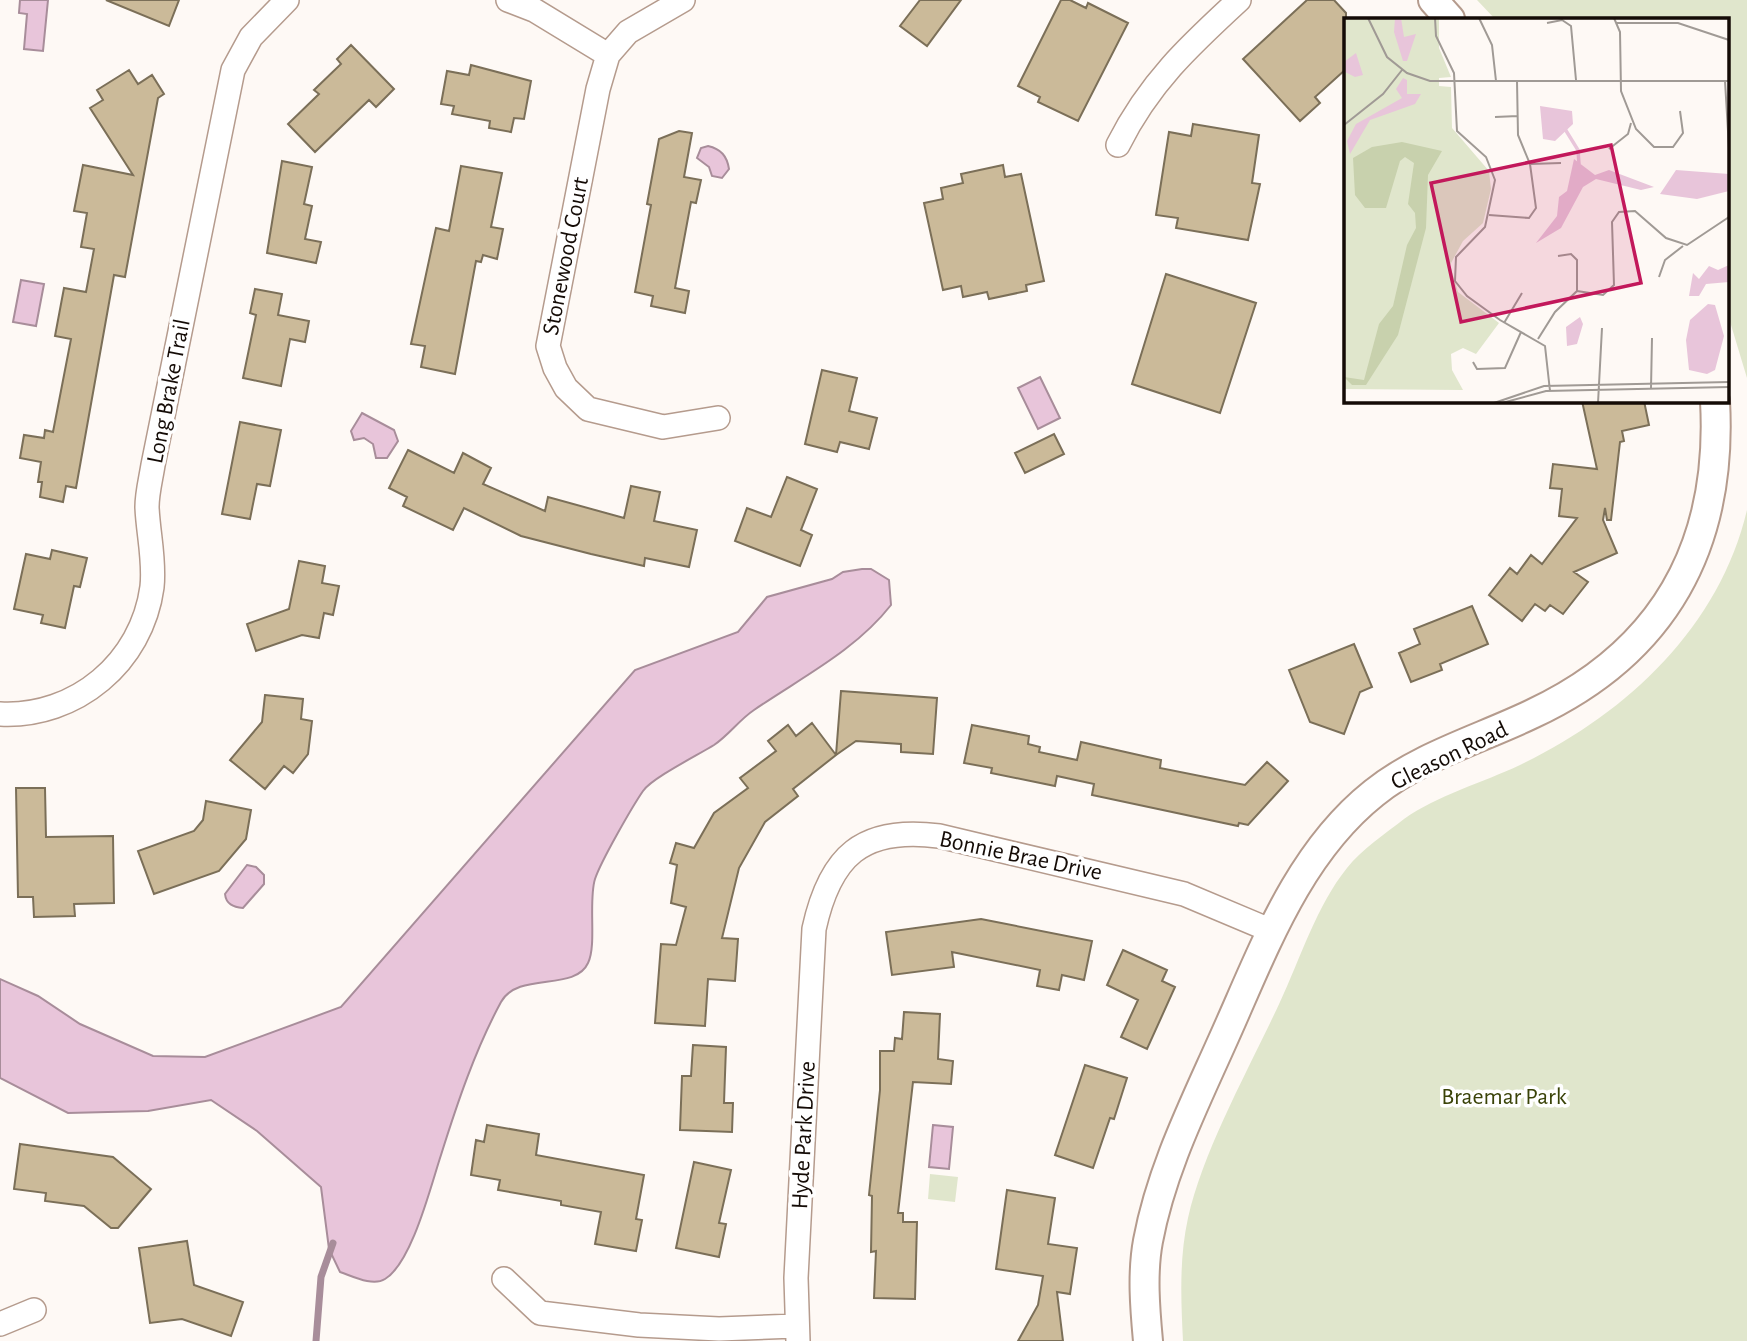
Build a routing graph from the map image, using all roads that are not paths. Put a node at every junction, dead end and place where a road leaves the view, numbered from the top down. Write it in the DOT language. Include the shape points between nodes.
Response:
graph roads {
  1 [pos="287,0"];
  2 [pos="508,0"];
  3 [pos="684,0"];
  4 [pos="1239,0"];
  5 [pos="1433,0"];
  6 [pos="1449,18"];
  7 [pos="608,55"];
  8 [pos="1118,145"];
  9 [pos="1715,402"];
  10 [pos="718,418"];
  11 [pos="0,714"];
  12 [pos="814,929"];
  13 [pos="1272,931"];
  14 [pos="504,1279"];
  15 [pos="34,1310"];
  16 [pos="0,1324"];
  17 [pos="796,1334"];
  18 [pos="1148,1341"];
  1 -- 11 [label="street, Long Brake Trail" via="251,37 233,70 153,465 147,505 152,586 142,624 123,659 95,687 59,706 21,715"];
  2 -- 7 [label="street" via="534,10"];
  3 -- 7 [label="street, Stonewood Court" via="628,32"];
  4 -- 8 [label="street" via="1172,62 1148,92"];
  5 -- 6 [label="street"];
  7 -- 10 [label="street, Stonewood Court" via="551,323 551,357 566,388 588,409 663,428"];
  9 -- 13 [label="street, Gleason Road" via="1718,447 1710,507 1692,558 1664,610 1628,652 1584,687 1414,766 1374,793 1311,860"];
  12 -- 13 [label="street, Bonnie Brae Drive" via="831,878 853,851 880,836 911,832 1171,891"];
  12 -- 17 [label="street, Hyde Park Drive"];
  13 -- 18 [label="street, Gleason Road" via="1161,1186 1148,1244 1144,1306"];
  14 -- 17 [label="street" via="540,1313 639,1325"];
  15 -- 16 [label="street"];
}
